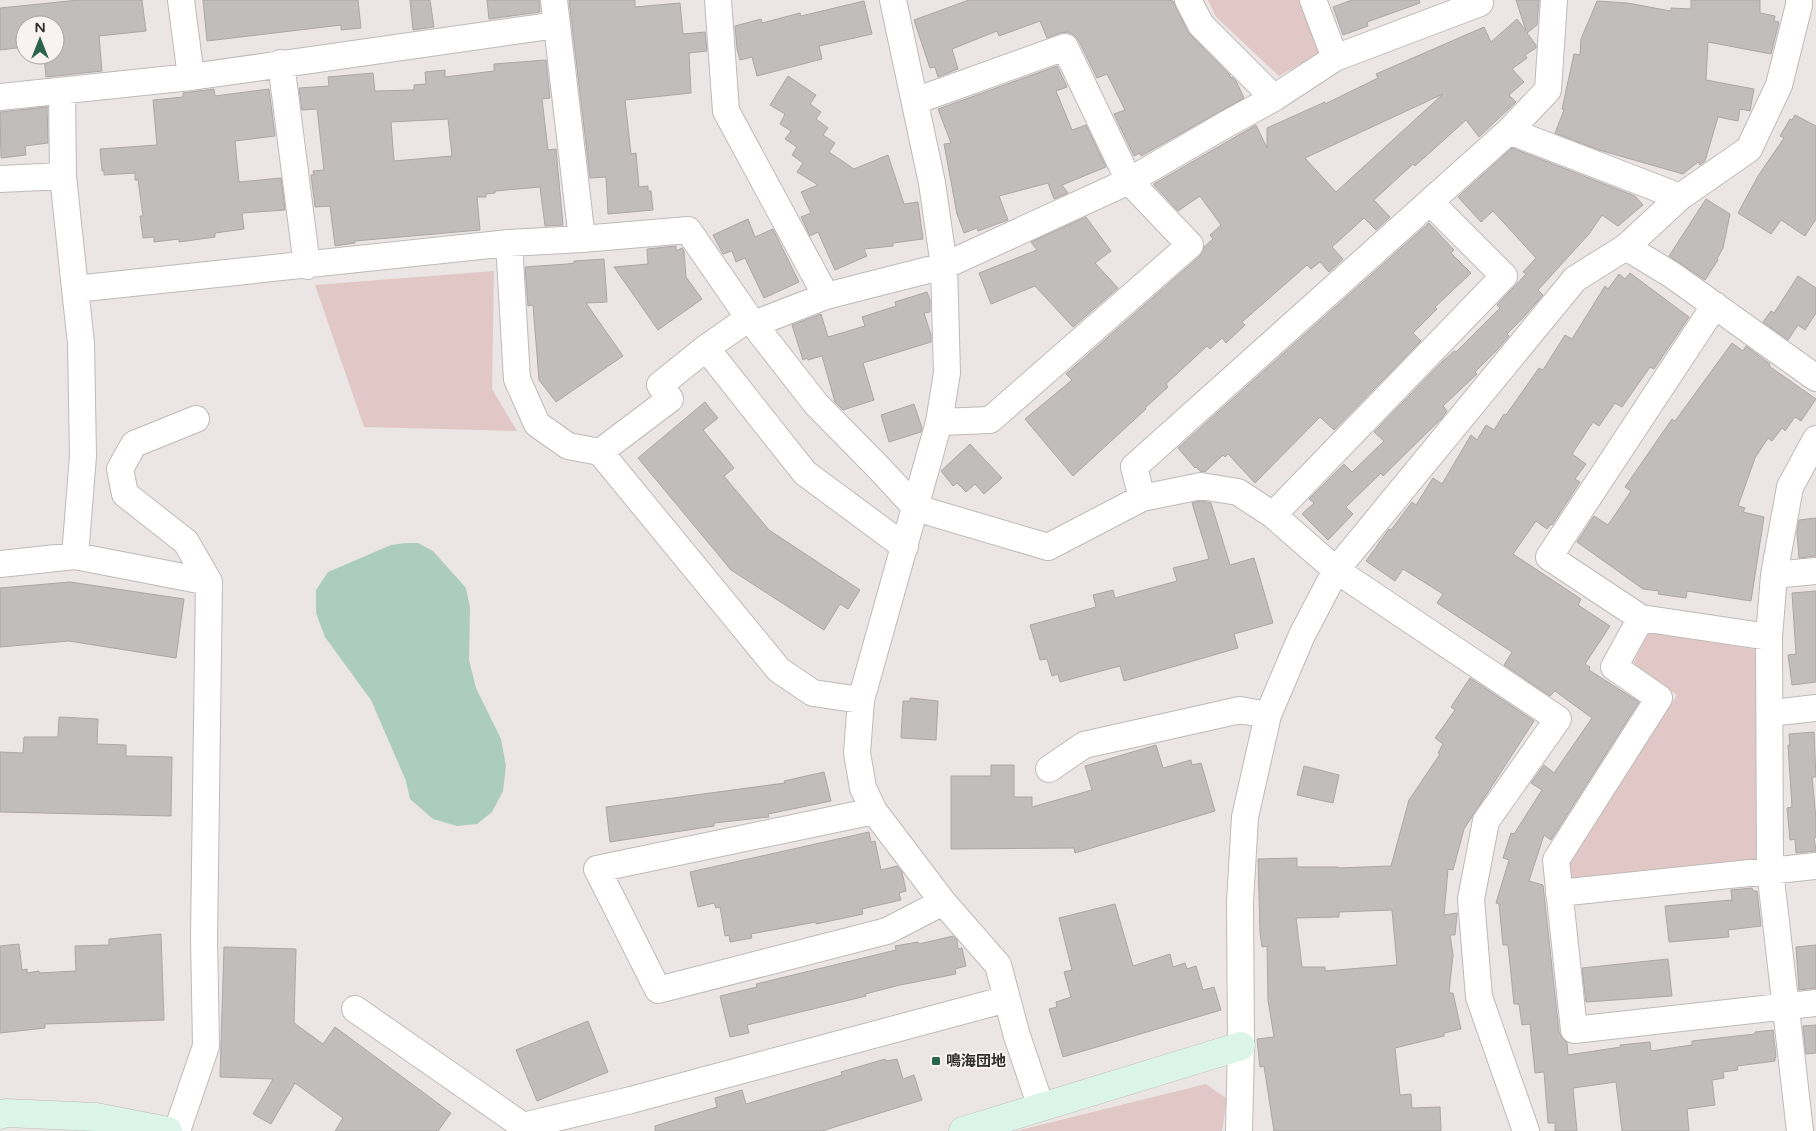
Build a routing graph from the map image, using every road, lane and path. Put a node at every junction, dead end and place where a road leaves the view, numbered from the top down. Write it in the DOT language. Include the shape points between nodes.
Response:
graph roads {
  1 [pos="181,0"];
  2 [pos="718,0"];
  3 [pos="1188,0"];
  4 [pos="1313,0"];
  5 [pos="1479,0"];
  6 [pos="1554,0"];
  7 [pos="1799,0"];
  8 [pos="897,1"];
  9 [pos="555,12"];
  10 [pos="1334,58"];
  11 [pos="281,63"];
  12 [pos="192,77"];
  13 [pos="62,90"];
  14 [pos="0,97"];
  15 [pos="1274,98"];
  16 [pos="915,101"];
  17 [pos="1509,131"];
  18 [pos="63,176"];
  19 [pos="0,180"];
  20 [pos="1128,181"];
  21 [pos="1680,197"];
  22 [pos="1430,202"];
  23 [pos="582,239"];
  24 [pos="509,244"];
  25 [pos="1626,247"];
  26 [pos="306,266"];
  27 [pos="944,266"];
  28 [pos="75,289"];
  29 [pos="826,296"];
  30 [pos="1714,306"];
  31 [pos="752,321"];
  32 [pos="706,348"];
  33 [pos="1816,378"];
  34 [pos="196,420"];
  35 [pos="939,422"];
  36 [pos="1816,439"];
  37 [pos="600,452"];
  38 [pos="1142,498"];
  39 [pos="916,508"];
  40 [pos="1273,515"];
  41 [pos="905,547"];
  42 [pos="75,556"];
  43 [pos="0,564"];
  44 [pos="1336,570"];
  45 [pos="1816,571"];
  46 [pos="1774,574"];
  47 [pos="209,582"];
  48 [pos="1641,618"];
  49 [pos="1769,637"];
  50 [pos="861,700"];
  51 [pos="1816,708"];
  52 [pos="1771,713"];
  53 [pos="1268,715"];
  54 [pos="1049,769"];
  55 [pos="874,811"];
  56 [pos="1816,866"];
  57 [pos="1770,870"];
  58 [pos="1559,893"];
  59 [pos="943,902"];
  60 [pos="1007,999"];
  61 [pos="1816,1003"];
  62 [pos="1786,1006"];
  63 [pos="356,1009"];
  64 [pos="1241,1046"];
  65 [pos="1041,1107"];
  66 [pos="0,1115"];
  67 [pos="523,1128"];
  68 [pos="168,1131"];
  69 [pos="177,1131"];
  70 [pos="963,1131"];
  71 [pos="1239,1131"];
  72 [pos="1526,1131"];
  73 [pos="1800,1131"];
  1 -- 12 [label="street"];
  2 -- 29 [label="street" via="726,111"];
  3 -- 15 [label="street" via="1200,25"];
  4 -- 10 [label="street"];
  5 -- 10 [label="street" via="1480,3"];
  6 -- 17 [label="street" via="1548,90"];
  7 -- 21 [label="street" via="1779,85 1749,149"];
  8 -- 16 [label="street"];
  9 -- 11 [label="street"];
  9 -- 23 [label="street"];
  10 -- 15 [label="street"];
  11 -- 12 [label="street"];
  11 -- 26 [label="street"];
  12 -- 13 [label="street"];
  13 -- 14 [label="street"];
  13 -- 18 [label="street"];
  15 -- 20 [label="street"];
  16 -- 20 [label="street" via="1066,47"];
  16 -- 27 [label="street" via="932,183"];
  17 -- 21 [label="street"];
  17 -- 22 [label="street"];
  18 -- 19 [label="street"];
  18 -- 28 [label="street"];
  20 -- 27 [label="street"];
  20 -- 35 [label="street" via="1190,245 990,420"];
  21 -- 25 [label="street"];
  22 -- 38 [label="street" via="1134,467"];
  22 -- 40 [label="street" via="1504,276"];
  23 -- 24 [label="street"];
  23 -- 31 [label="street" via="688,230"];
  24 -- 26 [label="street"];
  24 -- 37 [label="street" via="517,379 537,424 568,446"];
  25 -- 30 [label="street"];
  25 -- 44 [label="street" via="1575,279"];
  26 -- 28 [label="street"];
  27 -- 29 [label="street"];
  27 -- 35 [label="street" via="947,373"];
  28 -- 42 [label="street" via="81,343 83,456"];
  29 -- 31 [label="street"];
  30 -- 33 [label="street"];
  30 -- 48 [label="street" via="1549,557"];
  31 -- 32 [label="street"];
  31 -- 39 [label="street" via="816,404"];
  32 -- 37 [label="street" via="660,385 670,398"];
  32 -- 41 [label="street" via="805,473"];
  34 -- 47 [label="street" via="134,444 120,469 125,494 186,542"];
  35 -- 39 [label="street"];
  36 -- 46 [label="street" via="1790,486"];
  37 -- 50 [label="street" via="779,670 813,693"];
  38 -- 39 [label="street" via="1048,547"];
  38 -- 40 [label="street" via="1200,486 1238,492"];
  39 -- 41 [label="street"];
  40 -- 44 [label="street"];
  41 -- 50 [label="street"];
  42 -- 43 [label="street"];
  42 -- 47 [label="street"];
  44 -- 53 [label="street" via="1302,635"];
  44 -- 72 [label="street" via="1558,719 1486,821 1471,899 1478,997"];
  45 -- 46 [label="street"];
  46 -- 49 [label="street"];
  47 -- 69 [label="street" via="204,937 206,1046"];
  48 -- 49 [label="street"];
  48 -- 58 [label="street" via="1614,667 1659,698 1556,860"];
  49 -- 52 [label="street"];
  50 -- 55 [label="street" via="857,753 863,788"];
  51 -- 52 [label="street"];
  52 -- 57 [label="street"];
  53 -- 54 [label="street" via="1240,710 1084,746"];
  53 -- 64 [label="street" via="1245,817 1240,902"];
  55 -- 59 [label="street"];
  55 -- 59 [label="street" via="597,869 658,990 887,931"];
  56 -- 57 [label="street"];
  57 -- 58 [label="street"];
  57 -- 62 [label="street"];
  58 -- 62 [label="street" via="1574,1030"];
  59 -- 60 [label="street" via="998,965"];
  60 -- 65 [label="street"];
  60 -- 67 [label="street"];
  61 -- 62 [label="street"];
  62 -- 73 [label="street"];
  63 -- 67 [label="street"];
  64 -- 65 [label="street"];
  64 -- 71 [label="street"];
  65 -- 70 [label="street"];
  66 -- 68 [label="street" via="96,1117"];
}
